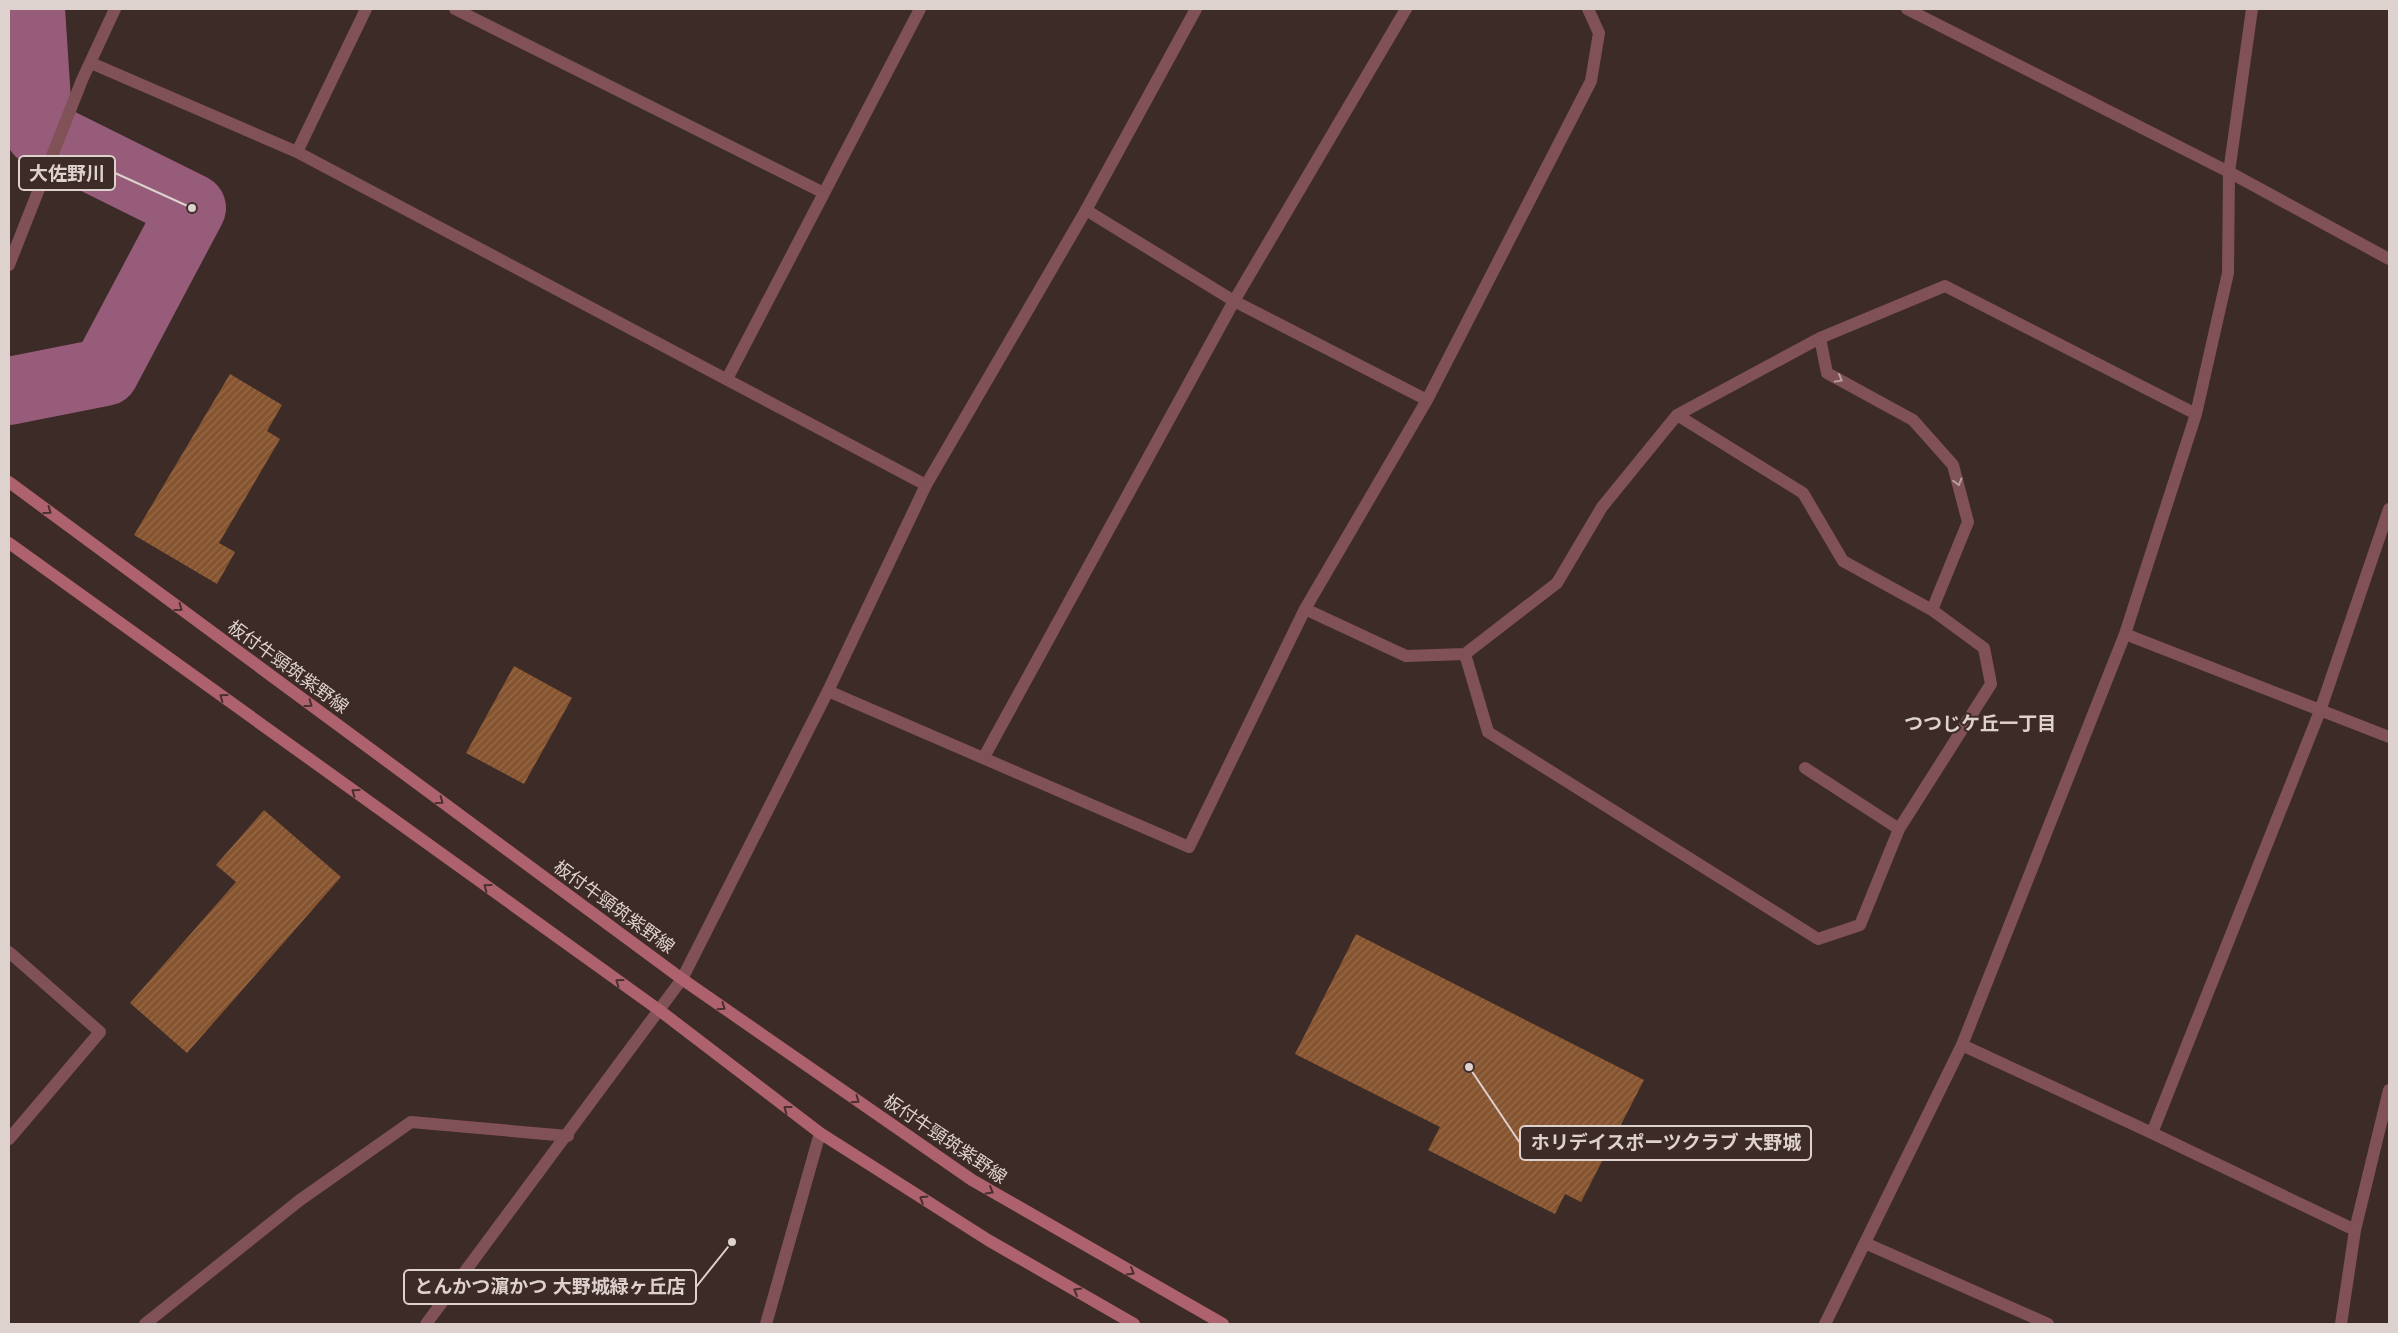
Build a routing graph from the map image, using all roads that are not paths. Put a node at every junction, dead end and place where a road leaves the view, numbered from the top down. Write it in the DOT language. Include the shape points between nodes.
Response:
graph roads {
  1 [pos="115,9"];
  2 [pos="366,9"];
  3 [pos="455,9"];
  4 [pos="920,9"];
  5 [pos="1196,9"];
  6 [pos="1406,9"];
  7 [pos="1588,9"];
  8 [pos="1907,9"];
  9 [pos="2252,9"];
  10 [pos="90,63"];
  11 [pos="297,152"];
  12 [pos="2229,172"];
  13 [pos="824,193"];
  14 [pos="1086,210"];
  15 [pos="2389,259"];
  16 [pos="9,265"];
  17 [pos="1234,301"];
  18 [pos="1820,338"];
  19 [pos="727,379"];
  20 [pos="1427,400"];
  21 [pos="2196,414"];
  22 [pos="1677,415"];
  23 [pos="9,482"];
  24 [pos="926,485"];
  25 [pos="2389,509"];
  26 [pos="9,543"];
  27 [pos="1305,609"];
  28 [pos="1932,610"];
  29 [pos="2125,634"];
  30 [pos="1465,654"];
  31 [pos="828,691"];
  32 [pos="2320,711"];
  33 [pos="2389,738"];
  34 [pos="984,757"];
  35 [pos="1805,768"];
  36 [pos="1899,829"];
  37 [pos="9,952"];
  38 [pos="682,979"];
  39 [pos="659,1010"];
  40 [pos="1962,1045"];
  41 [pos="2389,1090"];
  42 [pos="2152,1133"];
  43 [pos="820,1134"];
  44 [pos="568,1136"];
  45 [pos="9,1139"];
  46 [pos="2354,1230"];
  47 [pos="1865,1243"];
  48 [pos="145,1324"];
  49 [pos="426,1324"];
  50 [pos="766,1324"];
  51 [pos="1134,1324"];
  52 [pos="1223,1324"];
  53 [pos="1826,1324"];
  54 [pos="2048,1324"];
  55 [pos="2340,1324"];
  1 -- 10 [label="street"];
  2 -- 11 [label="street"];
  3 -- 13 [label="street"];
  4 -- 13 [label="street"];
  5 -- 14 [label="street"];
  6 -- 17 [label="street"];
  7 -- 20 [label="street" via="1599,33 1591,81"];
  8 -- 12 [label="street"];
  9 -- 12 [label="street"];
  10 -- 11 [label="street"];
  10 -- 16 [label="street"];
  11 -- 19 [label="street"];
  12 -- 15 [label="street"];
  12 -- 21 [label="street" via="2228,273"];
  13 -- 19 [label="street"];
  14 -- 17 [label="street"];
  14 -- 24 [label="street"];
  17 -- 20 [label="street"];
  17 -- 34 [label="street"];
  18 -- 21 [label="street" via="1945,286"];
  18 -- 22 [label="street"];
  18 -- 28 [label="street, one-way" via="1827,373 1913,420 1953,465 1968,522"];
  19 -- 24 [label="street"];
  20 -- 27 [label="street"];
  21 -- 29 [label="street"];
  22 -- 28 [label="street" via="1803,493 1842,560"];
  22 -- 30 [label="street" via="1602,507 1557,583"];
  23 -- 38 [label="main road, 板付牛頸筑紫野線, one-way"];
  24 -- 31 [label="street"];
  25 -- 32 [label="street"];
  39 -- 26 [label="main road, one-way"];
  27 -- 30 [label="street" via="1406,656"];
  27 -- 34 [label="street" via="1189,847"];
  28 -- 36 [label="street" via="1984,648 1991,684"];
  29 -- 32 [label="street"];
  29 -- 40 [label="street"];
  30 -- 36 [label="street" via="1488,732 1818,938 1860,925"];
  31 -- 34 [label="street"];
  31 -- 38 [label="street"];
  32 -- 33 [label="street"];
  32 -- 42 [label="street"];
  35 -- 36 [label="street"];
  37 -- 45 [label="street" via="100,1032"];
  38 -- 39 [label="street"];
  38 -- 52 [label="main road, 板付牛頸筑紫野線, one-way" via="972,1180"];
  43 -- 39 [label="main road, one-way"];
  39 -- 44 [label="street"];
  40 -- 42 [label="street"];
  40 -- 47 [label="street"];
  41 -- 46 [label="street"];
  42 -- 46 [label="street"];
  43 -- 50 [label="street"];
  51 -- 43 [label="main road, one-way" via="988,1240"];
  44 -- 48 [label="street" via="412,1122 300,1200"];
  44 -- 49 [label="street"];
  46 -- 55 [label="street"];
  47 -- 53 [label="street"];
  47 -- 54 [label="street"];
}
